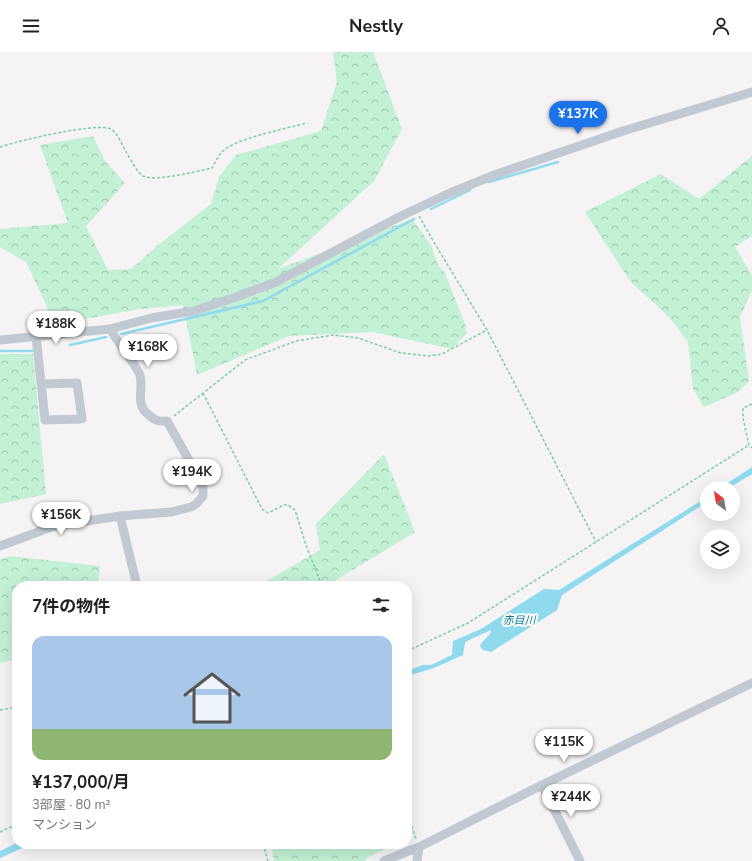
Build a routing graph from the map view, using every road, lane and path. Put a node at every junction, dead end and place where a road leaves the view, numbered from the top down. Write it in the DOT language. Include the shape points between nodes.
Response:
graph roads {
  1 [pos="752,92"];
  2 [pos="306,123"];
  3 [pos="0,147"];
  4 [pos="416,210"];
  5 [pos="110,329"];
  6 [pos="487,330"];
  7 [pos="36,336"];
  8 [pos="0,340"];
  9 [pos="41,384"];
  10 [pos="203,393"];
  11 [pos="752,404"];
  12 [pos="167,421"];
  13 [pos="749,445"];
  14 [pos="752,448"];
  15 [pos="120,516"];
  16 [pos="596,542"];
  17 [pos="0,546"];
  18 [pos="136,581"];
  19 [pos="320,581"];
  20 [pos="412,649"];
  21 [pos="752,683"];
  22 [pos="12,708"];
  23 [pos="0,710"];
  24 [pos="542,785"];
  25 [pos="12,826"];
  26 [pos="412,827"];
  27 [pos="0,832"];
  28 [pos="419,847"];
  29 [pos="264,849"];
  30 [pos="268,861"];
  31 [pos="384,861"];
  32 [pos="417,861"];
  33 [pos="580,861"];
  1 -- 4 [label="street" via="623,131 504,172"];
  2 -- 3 [label="path" via="247,139 228,147 212,168 154,179 142,176 116,134 110,129 98,127 31,138"];
  4 -- 5 [label="street" via="269,285 194,311 151,318"];
  4 -- 6 [label="path"];
  5 -- 7 [label="street"];
  5 -- 12 [label="street" via="140,375 140,402 145,412 155,420"];
  6 -- 10 [label="path" via="442,354 429,356 401,353 352,337 333,335 296,341 245,360"];
  6 -- 16 [label="path"];
  7 -- 8 [label="street"];
  7 -- 9 [label="street"];
  9 -- 9 [label="street" via="45,420 82,419 77,382"];
  10 -- 12 [label="path"];
  10 -- 19 [label="path" via="262,509 268,513 284,505 295,510"];
  11 -- 13 [label="path" via="743,408"];
  12 -- 15 [label="street" via="200,480 203,496 191,507 171,512"];
  13 -- 14 [label="path"];
  13 -- 16 [label="path"];
  15 -- 17 [label="street" via="54,526"];
  15 -- 18 [label="street"];
  16 -- 20 [label="path" via="468,623"];
  21 -- 24 [label="street"];
  22 -- 23 [label="path"];
  24 -- 28 [label="street"];
  24 -- 33 [label="street"];
  25 -- 27 [label="path"];
  26 -- 28 [label="path"];
  28 -- 31 [label="street"];
  28 -- 32 [label="street"];
  29 -- 30 [label="path"];
}
